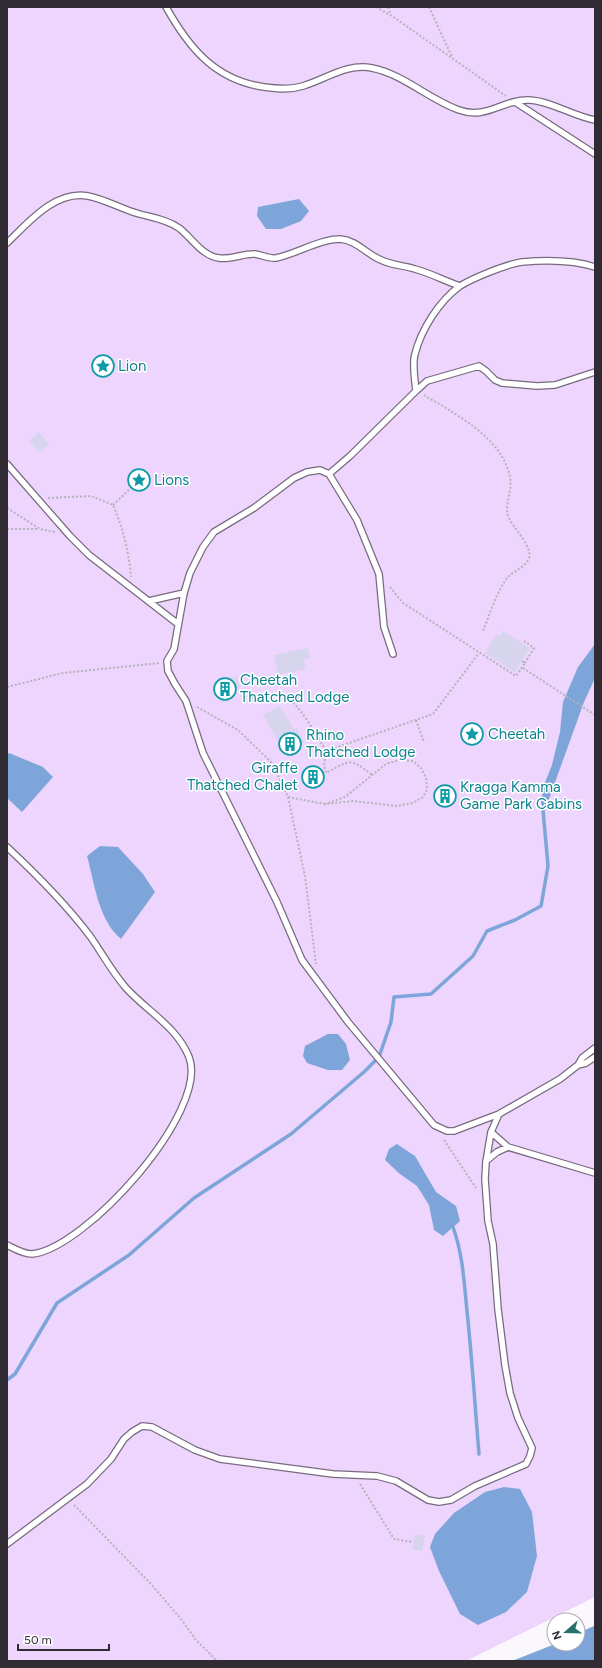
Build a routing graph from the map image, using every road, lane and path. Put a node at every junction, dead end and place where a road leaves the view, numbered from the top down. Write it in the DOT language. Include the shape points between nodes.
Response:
graph roads {
  1 [pos="166,7"];
  2 [pos="376,7"];
  3 [pos="388,7"];
  4 [pos="429,7"];
  5 [pos="392,16"];
  6 [pos="452,58"];
  7 [pos="516,102"];
  8 [pos="595,120"];
  9 [pos="595,154"];
  10 [pos="7,243"];
  11 [pos="595,267"];
  12 [pos="460,286"];
  13 [pos="595,372"];
  14 [pos="416,391"];
  15 [pos="7,464"];
  16 [pos="329,474"];
  17 [pos="139,480"];
  18 [pos="38,498"];
  19 [pos="113,505"];
  20 [pos="7,508"];
  21 [pos="40,528"];
  22 [pos="7,529"];
  23 [pos="70,536"];
  24 [pos="379,574"];
  25 [pos="132,588"];
  26 [pos="184,593"];
  27 [pos="149,601"];
  28 [pos="178,624"];
  29 [pos="483,631"];
  30 [pos="524,641"];
  31 [pos="393,654"];
  32 [pos="479,654"];
  33 [pos="167,661"];
  34 [pos="522,661"];
  35 [pos="525,663"];
  36 [pos="523,668"];
  37 [pos="7,687"];
  38 [pos="251,697"];
  39 [pos="186,701"];
  40 [pos="595,715"];
  41 [pos="416,720"];
  42 [pos="307,721"];
  43 [pos="303,723"];
  44 [pos="424,742"];
  45 [pos="326,751"];
  46 [pos="372,775"];
  47 [pos="288,797"];
  48 [pos="325,804"];
  49 [pos="7,847"];
  50 [pos="319,983"];
  51 [pos="595,1048"];
  52 [pos="595,1057"];
  53 [pos="578,1064"];
  54 [pos="499,1114"];
  55 [pos="491,1132"];
  56 [pos="443,1138"];
  57 [pos="508,1147"];
  58 [pos="486,1162"];
  59 [pos="595,1174"];
  60 [pos="478,1190"];
  61 [pos="7,1245"];
  62 [pos="354,1475"];
  63 [pos="69,1500"];
  64 [pos="412,1542"];
  65 [pos="7,1544"];
  66 [pos="216,1661"];
  1 -- 7 [label="lane" via="176,26 207,63 221,73 260,86 294,89 346,69 359,67 373,68 388,74 458,110 474,114"];
  2 -- 5 [label="path"];
  3 -- 5 [label="path"];
  4 -- 6 [label="path"];
  5 -- 6 [label="path"];
  6 -- 7 [label="path"];
  7 -- 8 [label="lane" via="540,101 581,118"];
  7 -- 9 [label="lane"];
  10 -- 12 [label="lane" via="38,213 68,197 86,196 165,221 178,228 205,253 218,258 254,254 275,258 340,239 355,243 390,265 414,269"];
  11 -- 12 [label="lane" via="582,263 521,262 490,272"];
  12 -- 14 [label="lane" via="432,315 414,355"];
  13 -- 14 [label="lane" via="555,385 537,386 502,383 479,366 427,382"];
  14 -- 16 [label="lane"];
  14 -- 29 [label="path" via="446,409 493,444 503,459 509,476 511,488 506,510 530,551 530,558 508,578 500,591"];
  15 -- 18 [label="lane"];
  16 -- 24 [label="lane" via="357,520"];
  16 -- 26 [label="lane" via="320,470 294,478 254,508 214,532 190,573"];
  17 -- 19 [label="path"];
  18 -- 19 [label="path" via="91,496"];
  18 -- 23 [label="lane"];
  19 -- 25 [label="path" via="121,523 130,558"];
  20 -- 21 [label="path"];
  21 -- 22 [label="path"];
  21 -- 23 [label="path"];
  23 -- 25 [label="lane" via="89,555"];
  24 -- 31 [label="lane" via="384,627"];
  24 -- 32 [label="path" via="403,603 456,636"];
  25 -- 27 [label="lane"];
  26 -- 27 [label="lane"];
  26 -- 28 [label="lane"];
  27 -- 28 [label="lane"];
  28 -- 33 [label="lane" via="174,649"];
  30 -- 35 [label="path" via="534,648"];
  32 -- 36 [label="path" via="516,676"];
  32 -- 41 [label="path" via="436,711"];
  33 -- 37 [label="path" via="63,673"];
  33 -- 39 [label="lane" via="168,671"];
  34 -- 35 [label="path"];
  35 -- 36 [label="path"];
  36 -- 40 [label="path"];
  38 -- 42 [label="path" via="286,697 292,700"];
  39 -- 47 [label="path" via="238,730 272,763"];
  39 -- 50 [label="lane" via="203,753 278,902 302,960"];
  41 -- 44 [label="path"];
  41 -- 45 [label="path"];
  42 -- 43 [label="path"];
  42 -- 45 [label="path"];
  45 -- 46 [label="path" via="326,773 346,762 357,764"];
  46 -- 48 [label="path" via="345,797"];
  46 -- 48 [label="path" via="386,764 399,760 413,760 426,778 427,790 422,798 413,803 396,806 353,801"];
  47 -- 48 [label="path"];
  47 -- 50 [label="path" via="305,876"];
  49 -- 61 [label="lane" via="61,901 89,935 126,988 176,1036 190,1058 191,1069 186,1097 176,1119 145,1167 121,1194 56,1246 31,1254"];
  50 -- 54 [label="lane" via="348,1022 434,1125 447,1131 454,1131"];
  51 -- 53 [label="lane"];
  52 -- 53 [label="lane" via="586,1063"];
  53 -- 54 [label="lane" via="560,1079"];
  54 -- 55 [label="lane"];
  55 -- 57 [label="lane"];
  55 -- 58 [label="lane"];
  56 -- 60 [label="path"];
  57 -- 58 [label="lane" via="497,1152"];
  57 -- 59 [label="lane"];
  58 -- 62 [label="lane" via="488,1221 493,1244 505,1365 518,1418 532,1448 530,1456 526,1464 475,1486 452,1500 439,1502 428,1500 396,1481 377,1476"];
  62 -- 63 [label="lane" via="220,1459 195,1450 152,1427 142,1426 124,1439 111,1459"];
  62 -- 64 [label="path" via="394,1539"];
  63 -- 65 [label="lane"];
  63 -- 66 [label="path" via="151,1584"];
}
